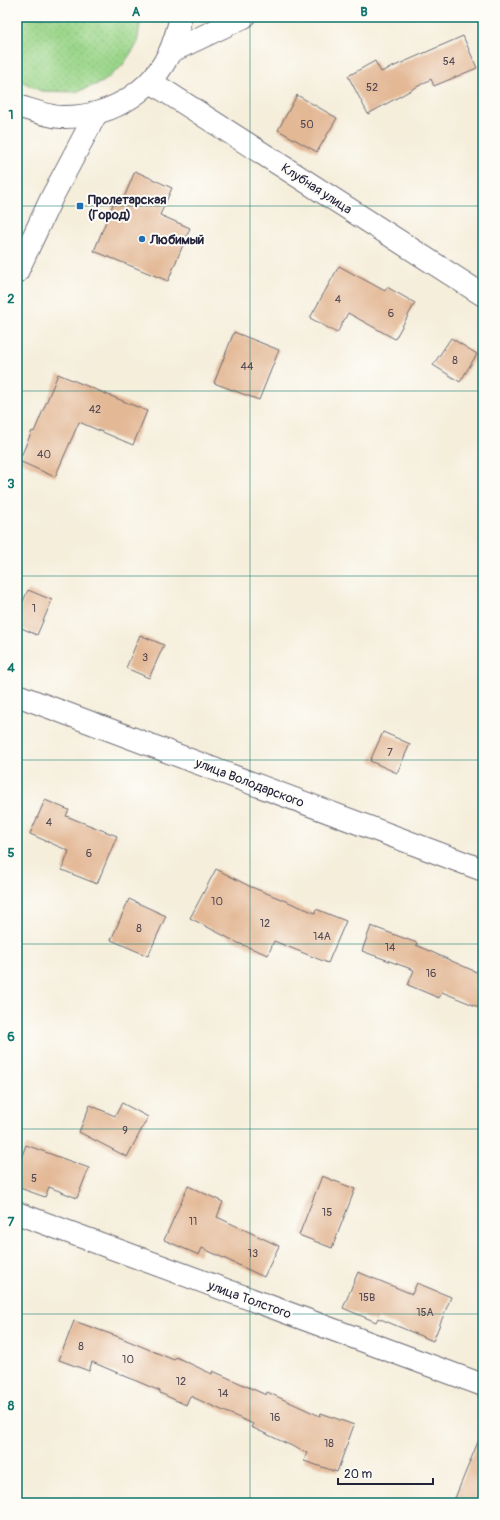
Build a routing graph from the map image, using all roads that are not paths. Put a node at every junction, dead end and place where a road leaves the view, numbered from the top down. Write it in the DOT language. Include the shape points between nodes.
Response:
graph roads {
  1 [pos="180,17"];
  2 [pos="244,17"];
  3 [pos="170,52"];
  4 [pos="151,82"];
  5 [pos="17,106"];
  6 [pos="96,114"];
  7 [pos="17,272"];
  8 [pos="483,294"];
  9 [pos="17,695"];
  10 [pos="483,870"];
  11 [pos="17,1213"];
  12 [pos="483,1385"];
  1 -- 3 [label="street"];
  2 -- 3 [label="street"];
  3 -- 4 [label="street"];
  4 -- 6 [label="street" via="126,102"];
  4 -- 8 [label="street, Клубная улица"];
  5 -- 6 [label="street" via="60,118"];
  6 -- 7 [label="street" via="52,197"];
  9 -- 10 [label="street, улица Володарского"];
  11 -- 12 [label="street, улица Толстого"];
}
